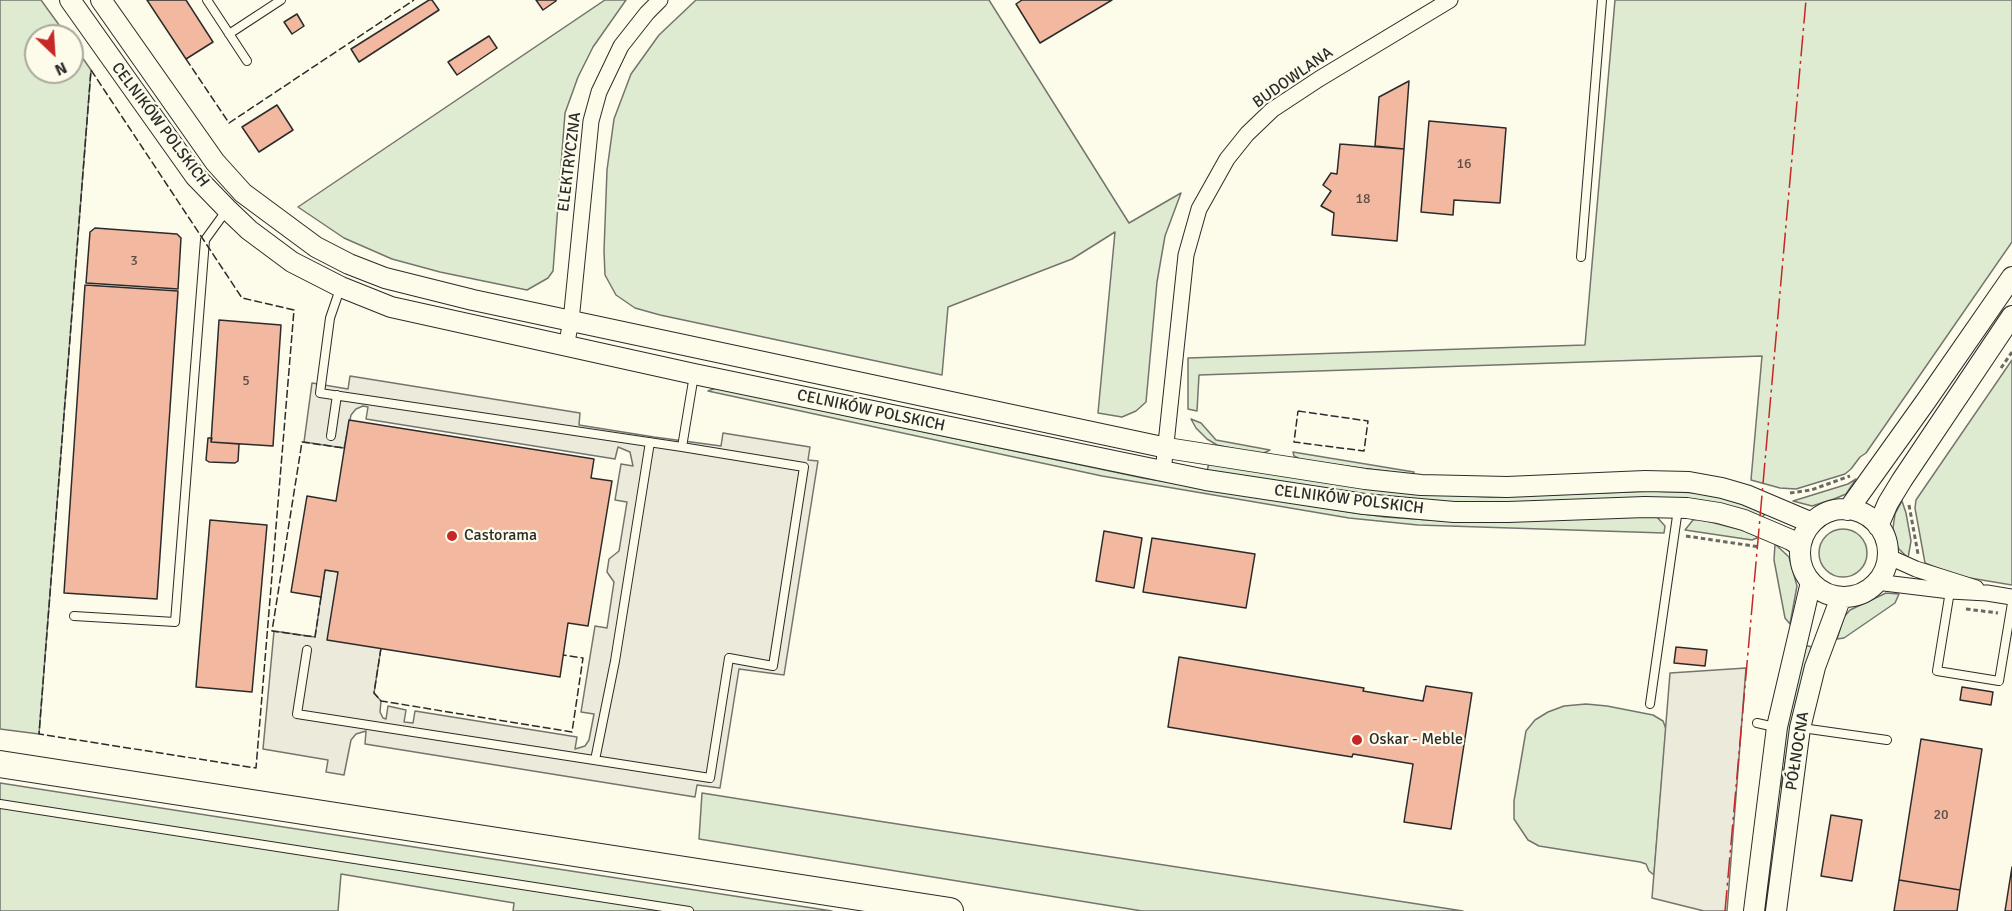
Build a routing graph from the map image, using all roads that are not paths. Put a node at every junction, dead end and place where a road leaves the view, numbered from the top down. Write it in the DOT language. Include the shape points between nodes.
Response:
graph roads {
  1 [pos="70,0"];
  2 [pos="100,0"];
  3 [pos="207,0"];
  4 [pos="281,0"];
  5 [pos="660,0"];
  6 [pos="1450,0"];
  7 [pos="1602,0"];
  8 [pos="230,34"];
  9 [pos="248,61"];
  10 [pos="243,193"];
  11 [pos="227,209"];
  12 [pos="1581,257"];
  13 [pos="2012,277"];
  14 [pos="341,288"];
  15 [pos="2012,316"];
  16 [pos="571,321"];
  17 [pos="566,347"];
  18 [pos="694,374"];
  19 [pos="337,395"];
  20 [pos="331,436"];
  21 [pos="650,442"];
  22 [pos="682,447"];
  23 [pos="1167,448"];
  24 [pos="1163,472"];
  25 [pos="1678,507"];
  26 [pos="1848,510"];
  27 [pos="1812,524"];
  28 [pos="1878,526"];
  29 [pos="1800,546"];
  30 [pos="1887,556"];
  31 [pos="1811,582"];
  32 [pos="1876,582"];
  33 [pos="1950,591"];
  34 [pos="1987,593"];
  35 [pos="1841,597"];
  36 [pos="2012,597"];
  37 [pos="2012,603"];
  38 [pos="74,616"];
  39 [pos="307,650"];
  40 [pos="1650,704"];
  41 [pos="1757,723"];
  42 [pos="1777,727"];
  43 [pos="1800,728"];
  44 [pos="1887,740"];
  45 [pos="595,760"];
  46 [pos="0,764"];
  47 [pos="0,804"];
  48 [pos="689,911"];
  49 [pos="950,911"];
  50 [pos="1754,911"];
  51 [pos="1776,911"];
  1 -- 11 [label="street, CELNIKÓW POLSKICH" via="195,176"];
  2 -- 10 [label="street, CELNIKÓW POLSKICH" via="215,162"];
  3 -- 8 [label="lane"];
  4 -- 8 [label="lane"];
  5 -- 16 [label="street, ELEKTRYCZNA" via="621,46 599,92 591,121"];
  6 -- 23 [label="street, BUDOWLANA" via="1272,110 1227,159 1199,208 1186,255"];
  7 -- 12 [label="lane"];
  8 -- 9 [label="lane"];
  10 -- 11 [label="street"];
  10 -- 16 [label="street, CELNIKÓW POLSKICH" via="316,247 349,264 386,278"];
  11 -- 14 [label="street, CELNIKÓW POLSKICH" via="292,262"];
  11 -- 38 [label="lane" via="205,240 176,622"];
  13 -- 26 [label="street"];
  14 -- 17 [label="street, CELNIKÓW POLSKICH" via="391,307"];
  14 -- 19 [label="lane" via="330,318 320,393"];
  15 -- 28 [label="street" via="1908,470"];
  16 -- 17 [label="street, ELEKTRYCZNA"];
  16 -- 23 [label="street, CELNIKÓW POLSKICH"];
  17 -- 18 [label="street, CELNIKÓW POLSKICH"];
  18 -- 22 [label="lane"];
  18 -- 24 [label="street, CELNIKÓW POLSKICH"];
  19 -- 20 [label="lane"];
  19 -- 21 [label="lane"];
  21 -- 22 [label="lane"];
  21 -- 45 [label="lane"];
  22 -- 45 [label="lane" via="804,467 773,666 729,658 710,778"];
  23 -- 24 [label="street, BUDOWLANA"];
  23 -- 27 [label="street, CELNIKÓW POLSKICH" via="1422,485 1689,482 1746,495"];
  24 -- 25 [label="street, CELNIKÓW POLSKICH" via="1418,510 1508,512"];
  25 -- 29 [label="street, CELNIKÓW POLSKICH" via="1733,517"];
  25 -- 40 [label="lane"];
  26 -- 27 [label="street" via="1831,512"];
  26 -- 28 [label="street" via="1864,515"];
  27 -- 29 [label="street"];
  28 -- 30 [label="street"];
  29 -- 31 [label="street" via="1801,563"];
  30 -- 32 [label="street"];
  30 -- 34 [label="street"];
  31 -- 35 [label="street" via="1824,593"];
  31 -- 42 [label="street, PÓŁNOCNA"];
  32 -- 33 [label="street"];
  32 -- 35 [label="street" via="1863,593"];
  33 -- 34 [label="street"];
  33 -- 37 [label="lane" via="1937,671 1999,681"];
  34 -- 36 [label="street"];
  35 -- 43 [label="street, PÓŁNOCNA" via="1815,667"];
  39 -- 45 [label="lane" via="297,714"];
  41 -- 42 [label="lane, PÓŁNOCNA"];
  42 -- 50 [label="street, PÓŁNOCNA"];
  43 -- 44 [label="lane"];
  43 -- 51 [label="street, PÓŁNOCNA"];
  46 -- 49 [label="highway"];
  47 -- 48 [label="lane"];
}
